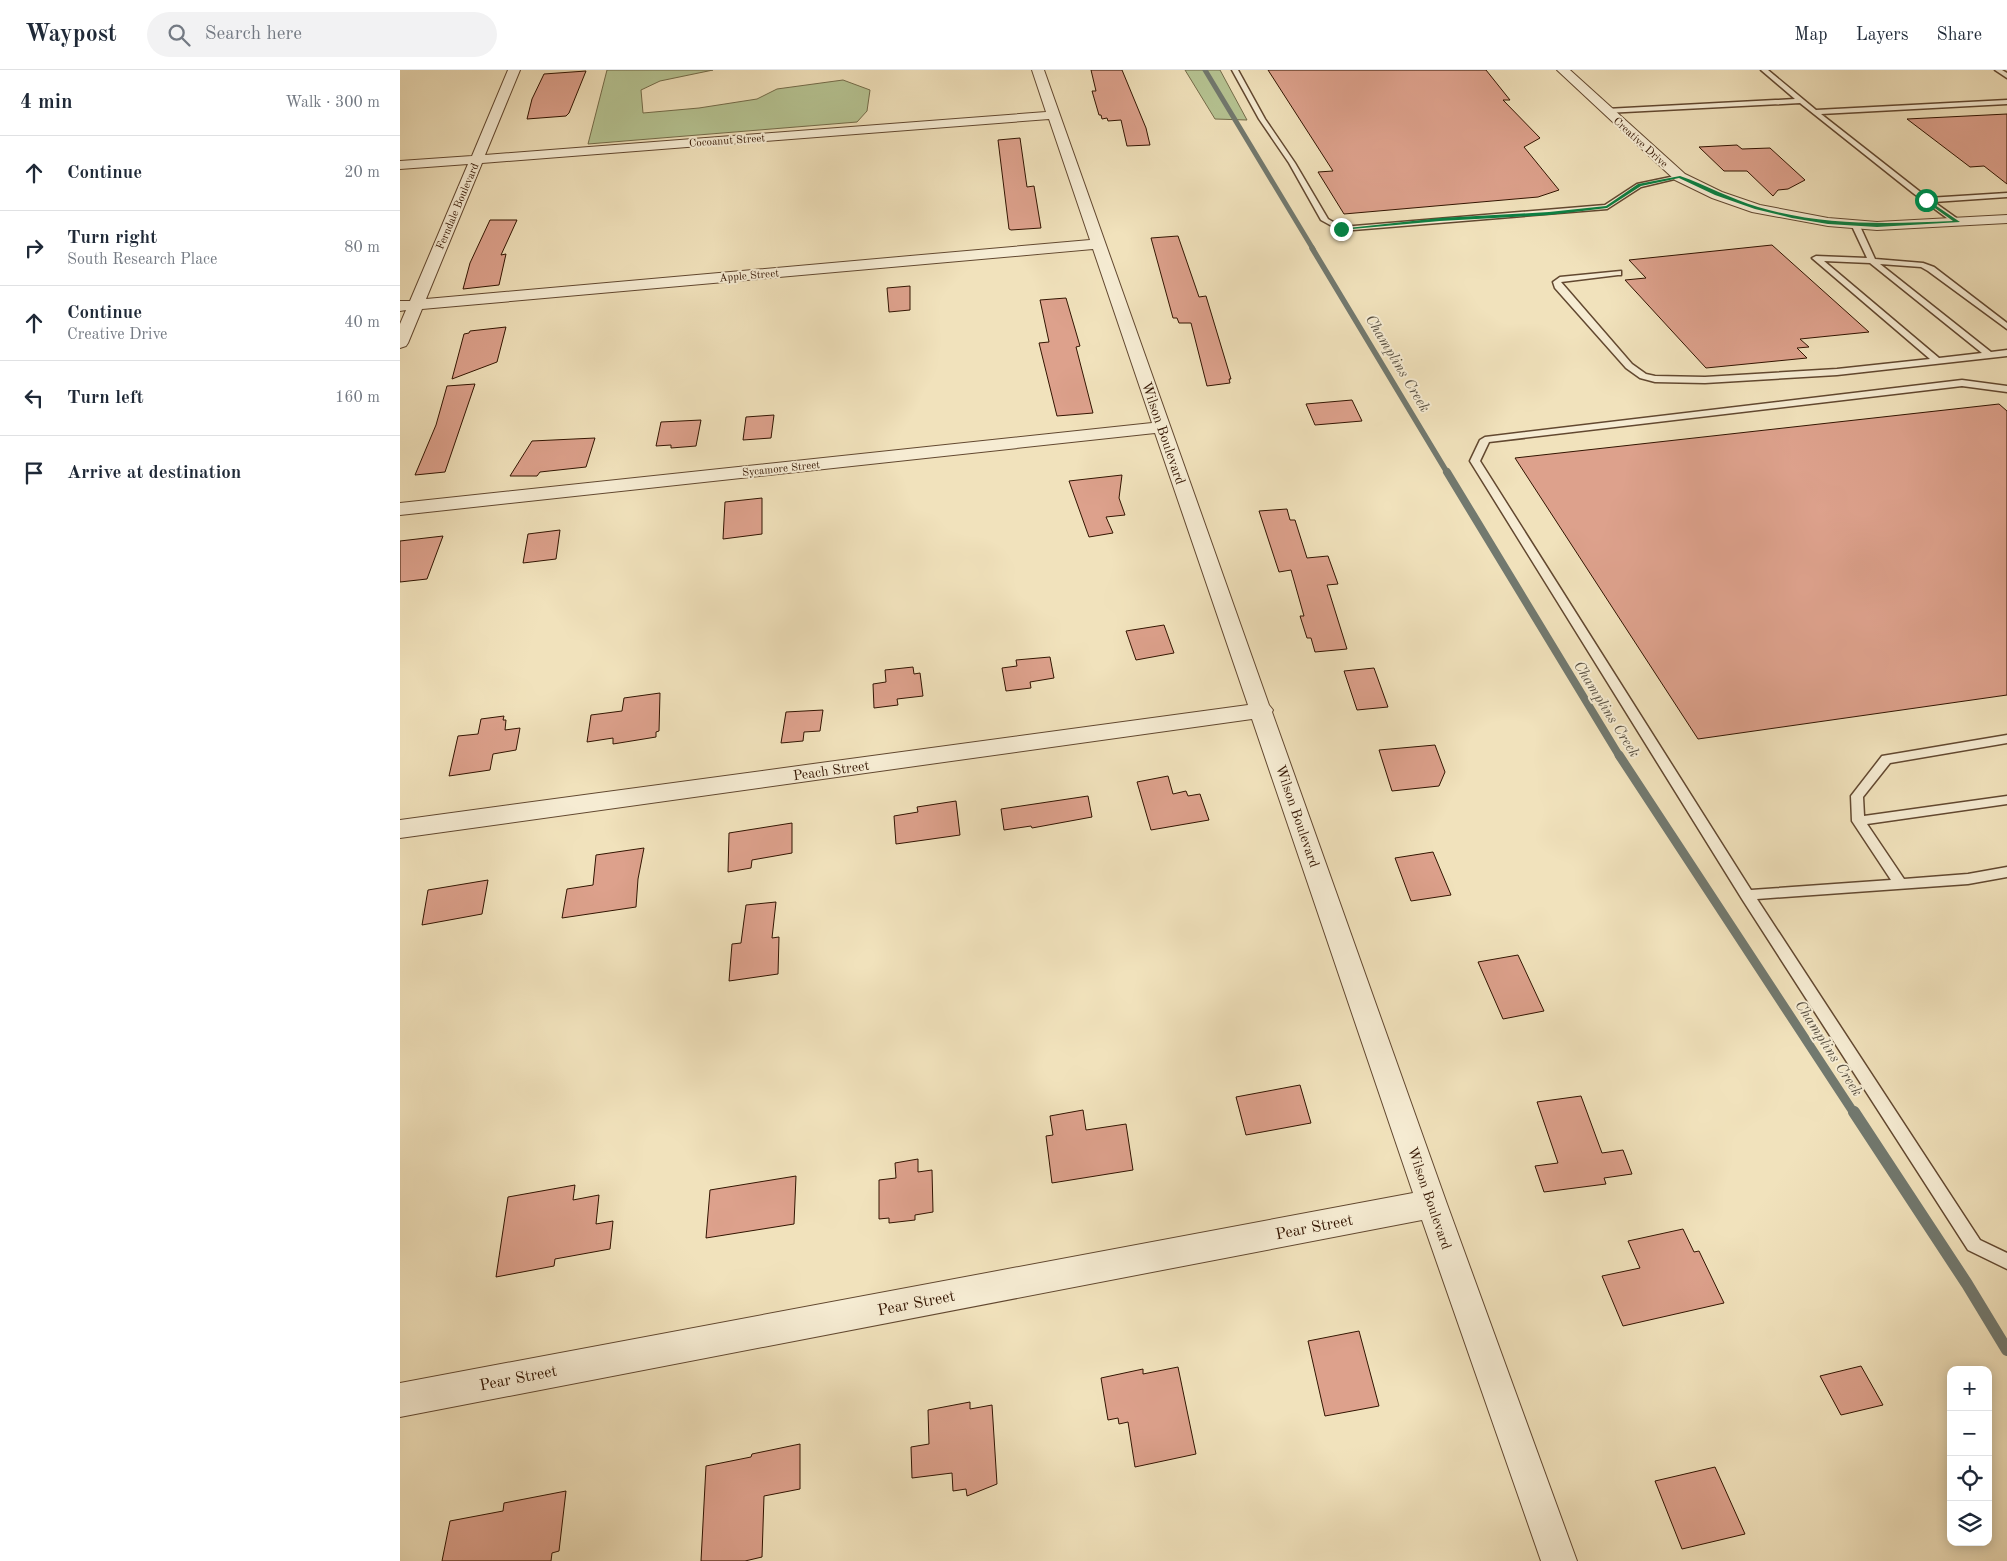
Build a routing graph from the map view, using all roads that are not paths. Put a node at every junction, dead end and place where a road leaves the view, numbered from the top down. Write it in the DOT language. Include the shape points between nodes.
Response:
graph roads {
  1 [pos="514,70"];
  2 [pos="1038,70"];
  3 [pos="1235,70"];
  4 [pos="1563,70"];
  5 [pos="1764,70"];
  6 [pos="1998,70"];
  7 [pos="2007,76"];
  8 [pos="1801,101"];
  9 [pos="2007,102"];
  10 [pos="1606,111"];
  11 [pos="1816,112"];
  12 [pos="1053,115"];
  13 [pos="476,159"];
  14 [pos="400,165"];
  15 [pos="1680,177"];
  16 [pos="2007,195"];
  17 [pos="1926,200"];
  18 [pos="2005,220"];
  19 [pos="1958,222"];
  20 [pos="1855,224"];
  21 [pos="1098,244"];
  22 [pos="1872,261"];
  23 [pos="1618,273"];
  24 [pos="416,305"];
  25 [pos="400,306"];
  26 [pos="2007,327"];
  27 [pos="400,343"];
  28 [pos="2007,353"];
  29 [pos="1989,355"];
  30 [pos="1937,361"];
  31 [pos="2007,389"];
  32 [pos="1162,427"];
  33 [pos="400,509"];
  34 [pos="1262,710"];
  35 [pos="2007,739"];
  36 [pos="2007,800"];
  37 [pos="1858,821"];
  38 [pos="400,829"];
  39 [pos="2007,872"];
  40 [pos="1901,884"];
  41 [pos="1747,895"];
  42 [pos="1432,1204"];
  43 [pos="2007,1261"];
  44 [pos="400,1400"];
  45 [pos="1559,1561"];
  1 -- 13 [label="street, Ferndale Boulevard"];
  2 -- 12 [label="street, Wilson Boulevard"];
  3 -- 15 [label="lane" via="1325,220 1341,229 1607,207 1639,185"];
  4 -- 10 [label="street, Creative Drive"];
  5 -- 8 [label="lane"];
  6 -- 7 [label="lane"];
  8 -- 10 [label="lane"];
  8 -- 11 [label="lane"];
  9 -- 11 [label="lane"];
  10 -- 15 [label="street, Creative Drive"];
  11 -- 17 [label="lane"];
  12 -- 13 [label="street, Cocoanut Street"];
  12 -- 21 [label="street, Wilson Boulevard"];
  13 -- 14 [label="street, Cocoanut Street"];
  13 -- 24 [label="street, Ferndale Boulevard"];
  15 -- 20 [label="street, Creative Drive" via="1757,208 1792,217"];
  16 -- 17 [label="lane"];
  17 -- 19 [label="lane"];
  18 -- 19 [label="street, Creative Drive"];
  19 -- 20 [label="street, Creative Drive"];
  20 -- 22 [label="lane"];
  21 -- 24 [label="street, Apple Street"];
  21 -- 32 [label="street, Wilson Boulevard"];
  22 -- 26 [label="lane" via="1923,264"];
  22 -- 29 [label="lane"];
  22 -- 30 [label="lane" via="1816,258"];
  23 -- 30 [label="lane" via="1560,279 1557,282 1629,366 1643,376 1672,380 1778,376"];
  24 -- 25 [label="street, Apple Street"];
  24 -- 27 [label="street, Ferndale Boulevard"];
  28 -- 29 [label="lane"];
  29 -- 30 [label="lane"];
  31 -- 41 [label="lane" via="1962,383 1485,440 1475,461"];
  32 -- 33 [label="street, Sycamore Street"];
  32 -- 34 [label="street, Wilson Boulevard"];
  34 -- 38 [label="street, Peach Street"];
  34 -- 42 [label="street, Wilson Boulevard"];
  35 -- 37 [label="lane" via="1886,759 1857,796"];
  36 -- 37 [label="lane"];
  37 -- 40 [label="lane"];
  39 -- 40 [label="lane" via="1968,879"];
  40 -- 41 [label="lane"];
  41 -- 43 [label="lane" via="1974,1245"];
  42 -- 44 [label="street, Pear Street"];
  42 -- 45 [label="street, Wilson Boulevard"];
}
